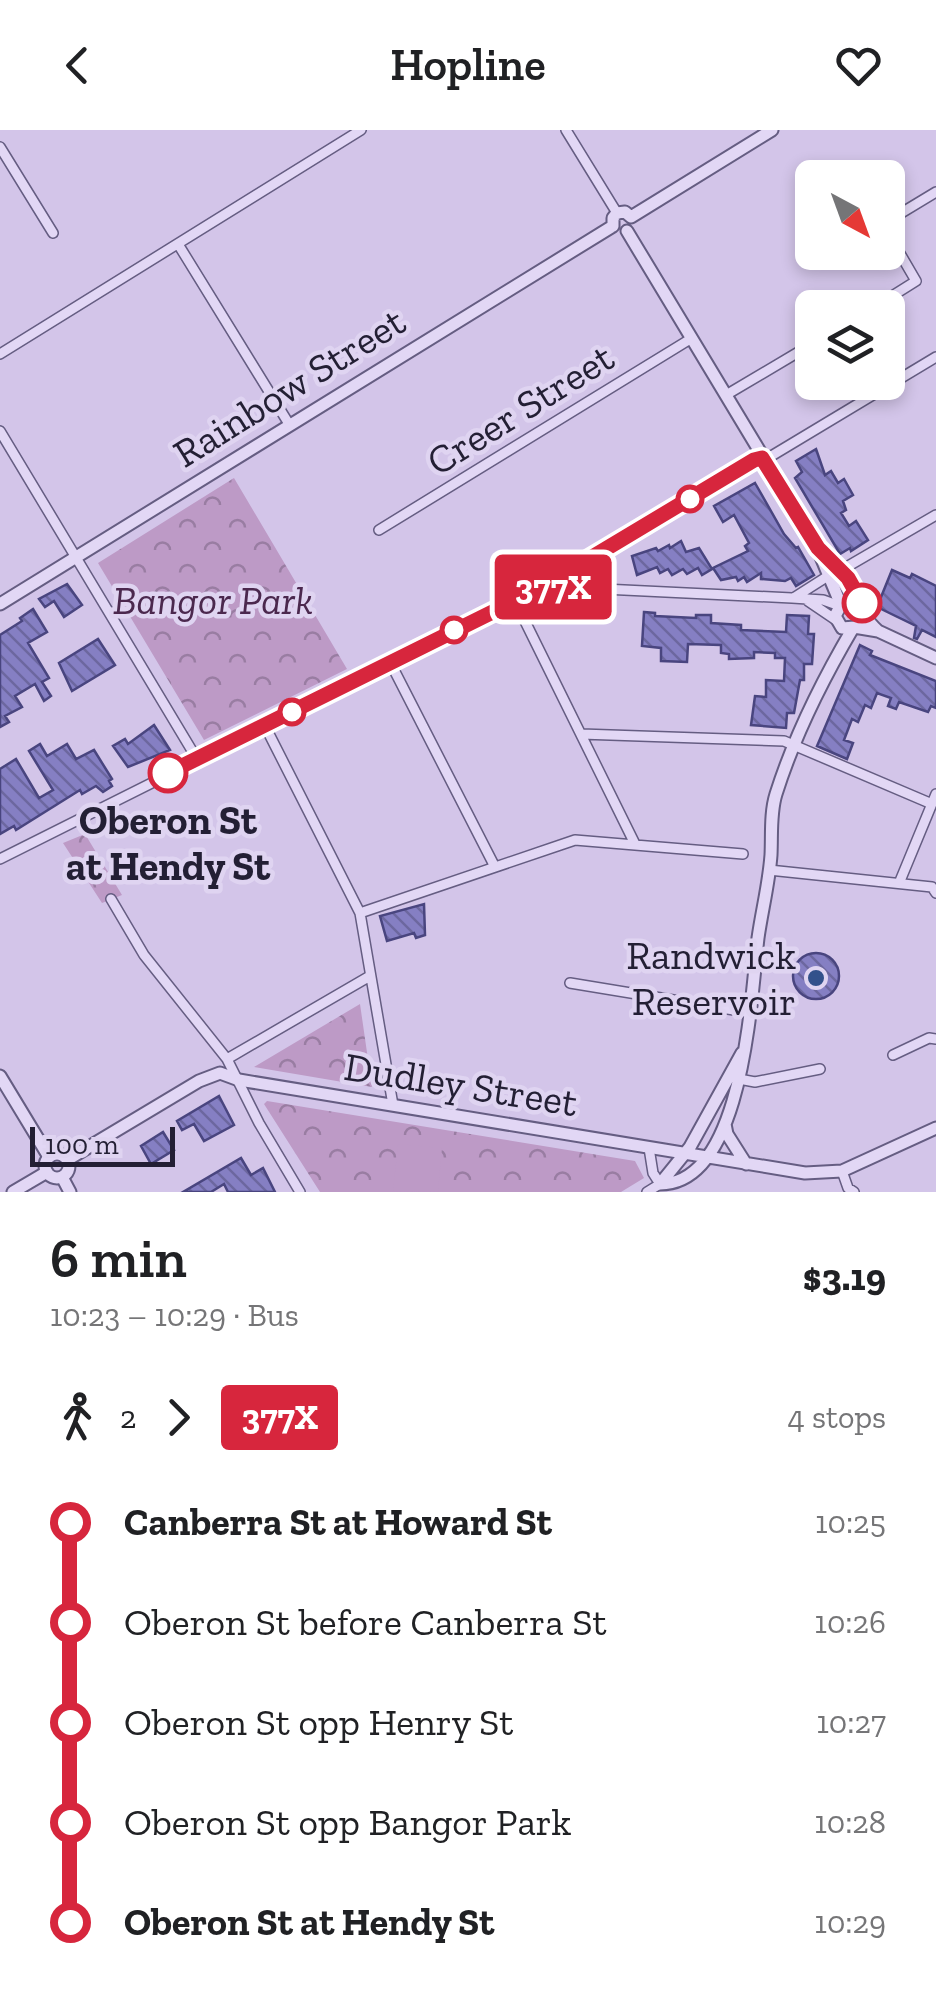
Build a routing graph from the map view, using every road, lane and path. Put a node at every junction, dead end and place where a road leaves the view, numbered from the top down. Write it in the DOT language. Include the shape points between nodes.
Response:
graph roads {
  1 [pos="360,130"];
  2 [pos="566,130"];
  3 [pos="772,130"];
  4 [pos="0,147"];
  5 [pos="936,192"];
  6 [pos="905,211"];
  7 [pos="631,216"];
  8 [pos="615,220"];
  9 [pos="627,231"];
  10 [pos="53,233"];
  11 [pos="178,244"];
  12 [pos="905,262"];
  13 [pos="902,290"];
  14 [pos="692,338"];
  15 [pos="0,354"];
  16 [pos="795,354"];
  17 [pos="936,357"];
  18 [pos="726,396"];
  19 [pos="289,424"];
  20 [pos="0,432"];
  21 [pos="762,458"];
  22 [pos="936,515"];
  23 [pos="379,530"];
  24 [pos="76,557"];
  25 [pos="833,574"];
  26 [pos="562,587"];
  27 [pos="792,598"];
  28 [pos="806,599"];
  29 [pos="515,601"];
  30 [pos="0,604"];
  31 [pos="840,606"];
  32 [pos="858,610"];
  33 [pos="836,622"];
  34 [pos="854,628"];
  35 [pos="878,631"];
  36 [pos="936,658"];
  37 [pos="833,661"];
  38 [pos="390,662"];
  39 [pos="264,726"];
  40 [pos="581,734"];
  41 [pos="795,746"];
  42 [pos="197,759"];
  43 [pos="934,799"];
  44 [pos="634,844"];
  45 [pos="744,854"];
  46 [pos="0,858"];
  47 [pos="495,867"];
  48 [pos="769,870"];
  49 [pos="900,881"];
  50 [pos="936,893"];
  51 [pos="111,900"];
  52 [pos="360,913"];
  53 [pos="370,976"];
  54 [pos="570,982"];
  55 [pos="752,1013"];
  56 [pos="936,1039"];
  57 [pos="745,1048"];
  58 [pos="893,1056"];
  59 [pos="227,1059"];
  60 [pos="820,1070"];
  61 [pos="0,1076"];
  62 [pos="739,1079"];
  63 [pos="240,1080"];
  64 [pos="393,1105"];
  65 [pos="725,1120"];
  66 [pos="936,1128"];
  67 [pos="649,1148"];
  68 [pos="684,1155"];
  69 [pos="50,1158"];
  70 [pos="708,1158"];
  71 [pos="67,1160"];
  72 [pos="746,1164"];
  73 [pos="842,1171"];
  74 [pos="47,1172"];
  75 [pos="62,1177"];
  76 [pos="663,1188"];
  77 [pos="13,1192"];
  78 [pos="70,1192"];
  79 [pos="300,1192"];
  80 [pos="647,1192"];
  81 [pos="854,1192"];
  1 -- 11 [label="street"];
  2 -- 8 [label="street"];
  3 -- 7 [label="street"];
  4 -- 10 [label="street"];
  5 -- 6 [label="street"];
  7 -- 8 [label="street" via="622,212"];
  7 -- 9 [label="street"];
  8 -- 9 [label="street" via="618,231"];
  8 -- 19 [label="street, Rainbow Street"];
  9 -- 14 [label="street"];
  11 -- 15 [label="street"];
  11 -- 19 [label="street"];
  12 -- 13 [label="street" via="916,281"];
  14 -- 18 [label="street"];
  14 -- 23 [label="street, Creer Street"];
  16 -- 18 [label="street"];
  17 -- 21 [label="street"];
  18 -- 21 [label="street"];
  19 -- 24 [label="street, Rainbow Street"];
  20 -- 24 [label="street"];
  21 -- 25 [label="street"];
  21 -- 26 [label="street" via="579,565"];
  22 -- 25 [label="street"];
  24 -- 30 [label="street, Rainbow Street"];
  24 -- 42 [label="street"];
  25 -- 27 [label="street"];
  25 -- 31 [label="street"];
  25 -- 32 [label="street"];
  26 -- 27 [label="street"];
  26 -- 29 [label="street"];
  27 -- 28 [label="street"];
  28 -- 31 [label="street"];
  28 -- 33 [label="street"];
  29 -- 38 [label="street"];
  29 -- 40 [label="street"];
  31 -- 32 [label="street"];
  31 -- 33 [label="street"];
  32 -- 34 [label="street"];
  32 -- 35 [label="street"];
  33 -- 34 [label="street"];
  33 -- 37 [label="street"];
  34 -- 35 [label="street"];
  34 -- 37 [label="street"];
  35 -- 36 [label="street"];
  37 -- 41 [label="street"];
  38 -- 39 [label="street"];
  38 -- 47 [label="street"];
  39 -- 42 [label="street"];
  39 -- 52 [label="street"];
  40 -- 41 [label="street" via="760,739"];
  40 -- 44 [label="street"];
  41 -- 43 [label="street"];
  41 -- 48 [label="street" via="775,797"];
  42 -- 46 [label="street"];
  43 -- 49 [label="street"];
  44 -- 45 [label="street"];
  44 -- 47 [label="street" via="575,840"];
  47 -- 52 [label="street"];
  48 -- 49 [label="street"];
  48 -- 55 [label="street"];
  49 -- 50 [label="street" via="932,886"];
  51 -- 59 [label="street" via="144,955"];
  52 -- 53 [label="street"];
  53 -- 59 [label="street"];
  53 -- 64 [label="street"];
  54 -- 55 [label="street"];
  55 -- 57 [label="street"];
  56 -- 58 [label="street"];
  57 -- 62 [label="street"];
  57 -- 68 [label="street"];
  59 -- 63 [label="street"];
  60 -- 62 [label="street"];
  61 -- 69 [label="street"];
  62 -- 65 [label="street"];
  63 -- 64 [label="street, Dudley Street"];
  63 -- 71 [label="street, Dudley Street" via="220,1073 199,1082"];
  63 -- 79 [label="street"];
  64 -- 67 [label="street, Dudley Street"];
  65 -- 70 [label="street"];
  65 -- 72 [label="street"];
  66 -- 73 [label="street"];
  67 -- 68 [label="street, Dudley Street"];
  67 -- 76 [label="street"];
  68 -- 70 [label="street, Dudley Street"];
  68 -- 76 [label="street"];
  69 -- 71 [label="street"];
  69 -- 74 [label="street"];
  70 -- 72 [label="street, Dudley Street"];
  70 -- 76 [label="street"];
  71 -- 75 [label="street"];
  72 -- 73 [label="street, Dudley Street"];
  73 -- 81 [label="street"];
  74 -- 75 [label="street"];
  74 -- 77 [label="street"];
  75 -- 78 [label="street"];
  76 -- 80 [label="street"];
}
